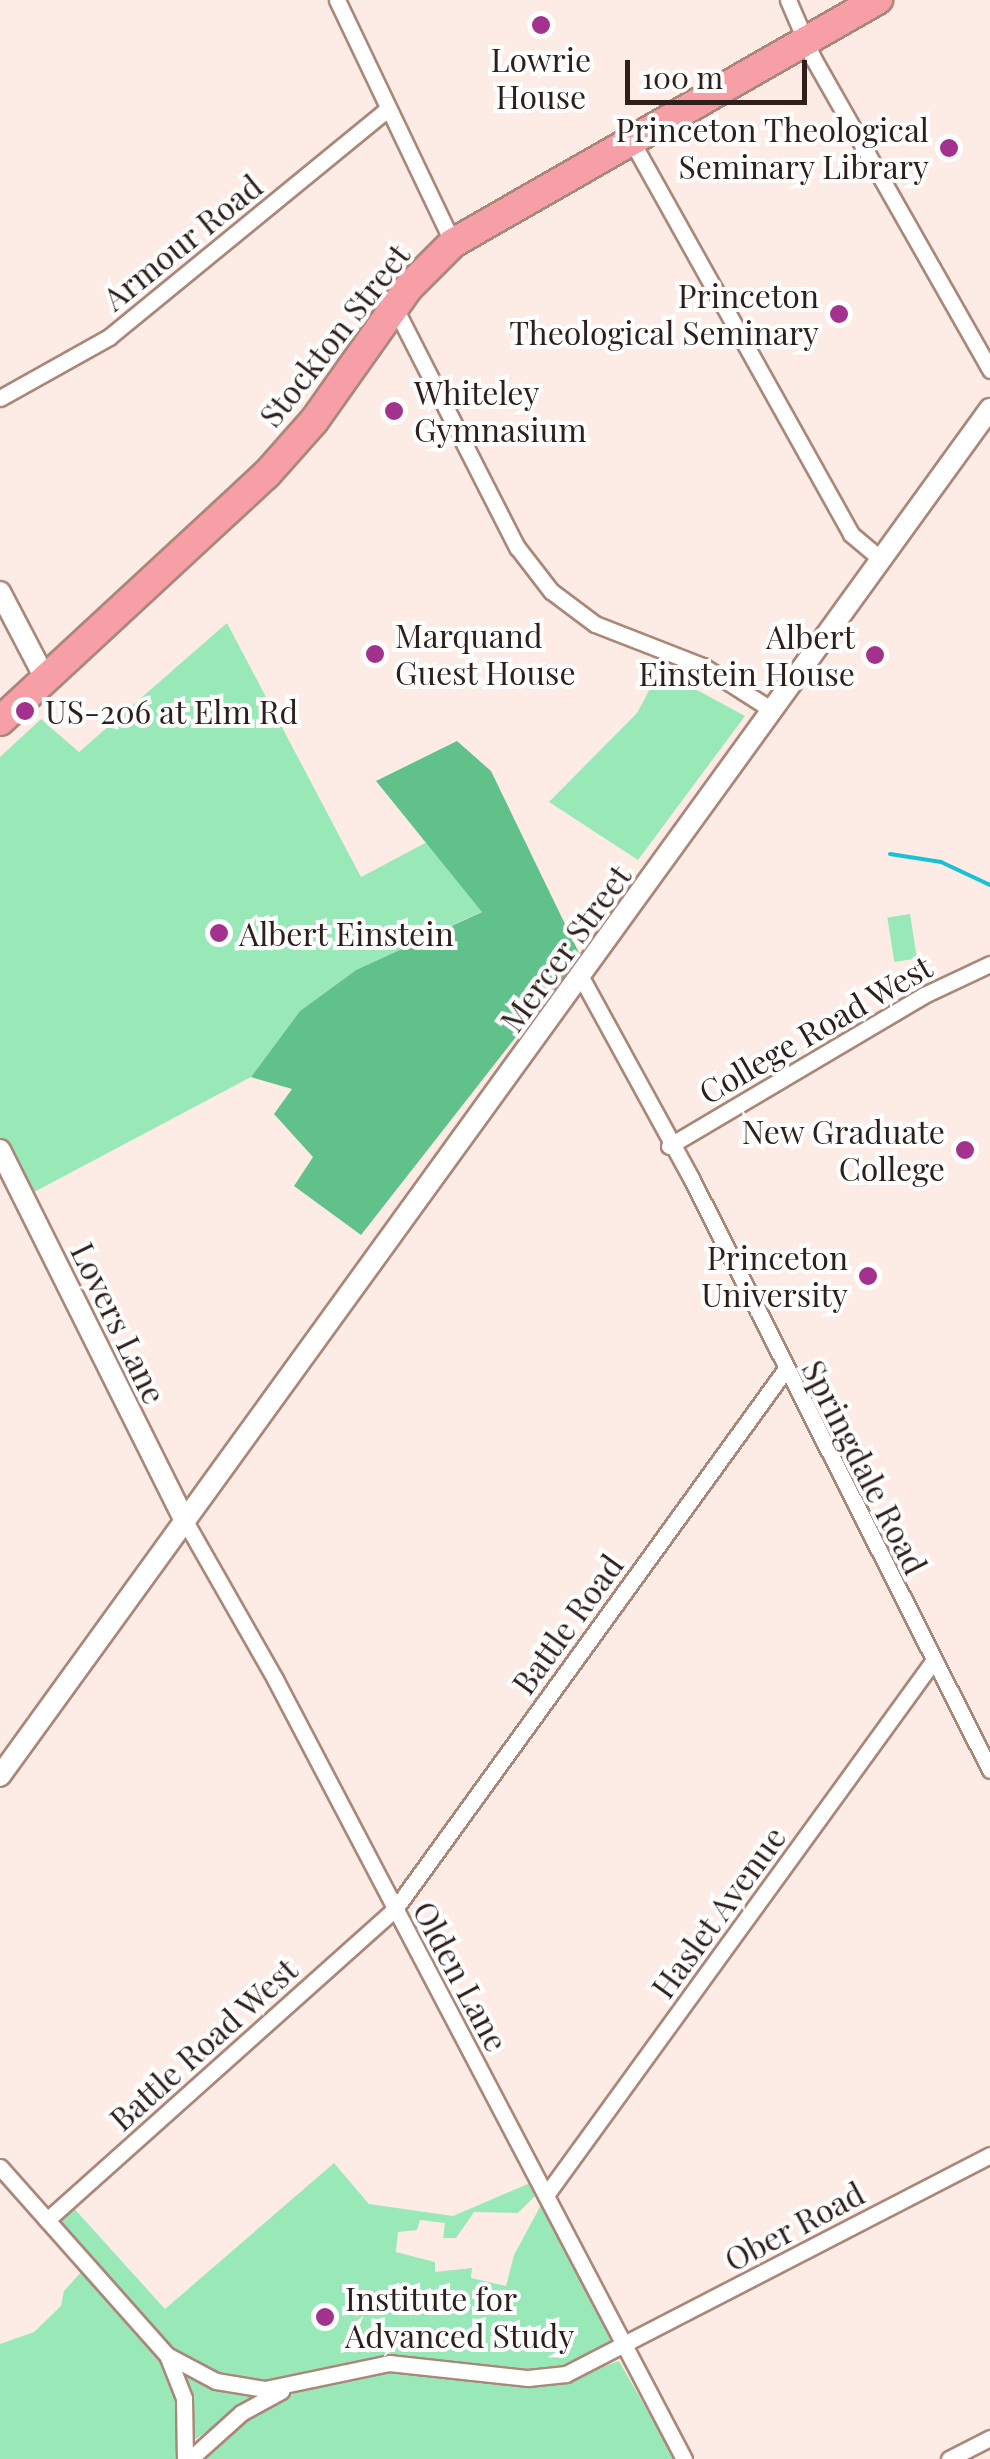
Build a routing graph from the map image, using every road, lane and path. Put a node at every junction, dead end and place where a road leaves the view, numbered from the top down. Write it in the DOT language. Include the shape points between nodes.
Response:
graph roads {
  1 [pos="338,0"];
  2 [pos="788,0"];
  3 [pos="878,0"];
  4 [pos="807,40"];
  5 [pos="386,110"];
  6 [pos="631,140"];
  7 [pos="454,243"];
  8 [pos="394,306"];
  9 [pos="990,370"];
  10 [pos="0,398"];
  11 [pos="990,409"];
  12 [pos="881,559"];
  13 [pos="0,592"];
  14 [pos="46,680"];
  15 [pos="772,710"];
  16 [pos="0,721"];
  17 [pos="990,964"];
  18 [pos="581,977"];
  19 [pos="670,1146"];
  20 [pos="0,1150"];
  21 [pos="784,1370"];
  22 [pos="185,1521"];
  23 [pos="934,1660"];
  24 [pos="990,1770"];
  25 [pos="0,1776"];
  26 [pos="395,1909"];
  27 [pos="990,2155"];
  28 [pos="0,2167"];
  29 [pos="546,2195"];
  30 [pos="47,2220"];
  31 [pos="624,2347"];
  32 [pos="167,2354"];
  33 [pos="303,2381"];
  34 [pos="990,2438"];
  35 [pos="187,2459"];
  36 [pos="684,2459"];
  37 [pos="949,2459"];
  1 -- 5 [label="street"];
  2 -- 4 [label="street"];
  3 -- 4 [label="highway, Stockton Street"];
  4 -- 6 [label="highway, Stockton Street"];
  4 -- 9 [label="street"];
  5 -- 7 [label="street"];
  5 -- 10 [label="street, Armour Road" via="109,337"];
  6 -- 7 [label="highway, Stockton Street"];
  6 -- 12 [label="street" via="851,534"];
  7 -- 8 [label="highway, Stockton Street"];
  8 -- 14 [label="highway, Stockton Street" via="291,449"];
  8 -- 15 [label="street" via="517,547 551,591 595,624 703,666"];
  11 -- 12 [label="main road, Mercer Street"];
  12 -- 15 [label="main road, Mercer Street"];
  13 -- 14 [label="main road"];
  14 -- 16 [label="highway, Stockton Street"];
  15 -- 18 [label="main road, Mercer Street"];
  17 -- 19 [label="street, College Road West" via="924,995"];
  18 -- 19 [label="street, Springdale Road"];
  18 -- 22 [label="main road, Mercer Street"];
  19 -- 21 [label="street, Springdale Road"];
  20 -- 22 [label="main road, Lovers Lane"];
  21 -- 23 [label="street, Springdale Road"];
  21 -- 26 [label="street, Battle Road"];
  22 -- 25 [label="main road, Mercer Street"];
  22 -- 26 [label="street, Olden Lane"];
  23 -- 24 [label="street, Springdale Road"];
  23 -- 29 [label="street, Haslet Avenue"];
  26 -- 29 [label="street, Olden Lane"];
  26 -- 30 [label="street, Battle Road West"];
  27 -- 31 [label="street, Ober Road"];
  28 -- 30 [label="street"];
  29 -- 31 [label="street, Olden Lane"];
  30 -- 32 [label="street"];
  31 -- 33 [label="street, Ober Road" via="547,2378 389,2362"];
  31 -- 36 [label="street, Olden Lane"];
  32 -- 33 [label="street" via="192,2371 239,2387"];
  32 -- 35 [label="street" via="184,2398"];
  33 -- 35 [label="street" via="241,2413"];
  34 -- 37 [label="street"];
}
